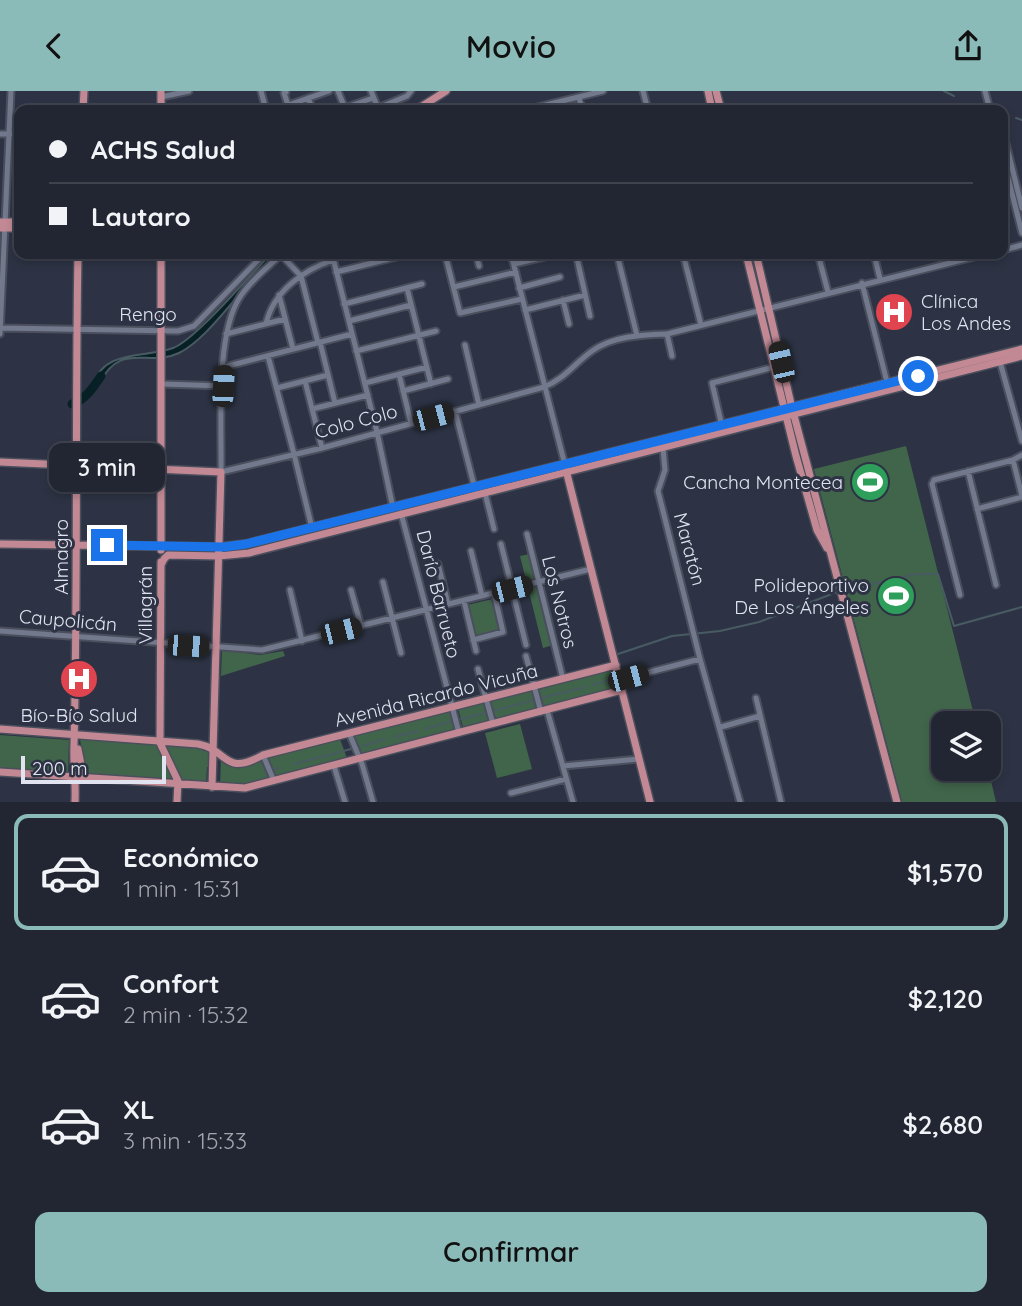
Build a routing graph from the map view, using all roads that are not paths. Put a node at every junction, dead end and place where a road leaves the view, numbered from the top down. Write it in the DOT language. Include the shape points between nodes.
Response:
graph roads {
  1 [pos="11,91"];
  2 [pos="189,91"];
  3 [pos="329,91"];
  4 [pos="411,91"];
  5 [pos="603,91"];
  6 [pos="441,92"];
  7 [pos="161,94"];
  8 [pos="372,94"];
  9 [pos="310,95"];
  10 [pos="579,97"];
  11 [pos="290,105"];
  12 [pos="351,105"];
  13 [pos="384,105"];
  14 [pos="423,105"];
  15 [pos="546,105"];
  16 [pos="581,105"];
  17 [pos="0,134"];
  18 [pos="8,134"];
  19 [pos="14,134"];
  20 [pos="1008,151"];
  21 [pos="1008,178"];
  22 [pos="1022,208"];
  23 [pos="3,225"];
  24 [pos="1022,233"];
  25 [pos="78,259"];
  26 [pos="162,259"];
  27 [pos="259,259"];
  28 [pos="276,259"];
  29 [pos="286,259"];
  30 [pos="329,259"];
  31 [pos="333,259"];
  32 [pos="384,259"];
  33 [pos="446,259"];
  34 [pos="477,259"];
  35 [pos="512,259"];
  36 [pos="534,259"];
  37 [pos="577,259"];
  38 [pos="618,259"];
  39 [pos="684,259"];
  40 [pos="748,259"];
  41 [pos="757,259"];
  42 [pos="819,259"];
  43 [pos="875,259"];
  44 [pos="965,259"];
  45 [pos="514,264"];
  46 [pos="479,266"];
  47 [pos="336,272"];
  48 [pos="516,272"];
  49 [pos="301,276"];
  50 [pos="561,277"];
  51 [pos="880,279"];
  52 [pos="862,283"];
  53 [pos="422,284"];
  54 [pos="454,287"];
  55 [pos="407,288"];
  56 [pos="519,288"];
  57 [pos="232,289"];
  58 [pos="828,292"];
  59 [pos="279,295"];
  60 [pos="585,295"];
  61 [pos="239,297"];
  62 [pos="522,299"];
  63 [pos="563,300"];
  64 [pos="344,304"];
  65 [pos="411,305"];
  66 [pos="769,307"];
  67 [pos="525,310"];
  68 [pos="760,310"];
  69 [pos="590,316"];
  70 [pos="285,319"];
  71 [pos="349,321"];
  72 [pos="266,324"];
  73 [pos="569,324"];
  74 [pos="701,325"];
  75 [pos="0,328"];
  76 [pos="77,329"];
  77 [pos="162,331"];
  78 [pos="436,331"];
  79 [pos="0,334"];
  80 [pos="226,334"];
  81 [pos="352,334"];
  82 [pos="667,334"];
  83 [pos="419,335"];
  84 [pos="637,336"];
  85 [pos="319,343"];
  86 [pos="465,345"];
  87 [pos="293,349"];
  88 [pos="1022,349"];
  89 [pos="356,351"];
  90 [pos="268,356"];
  91 [pos="672,356"];
  92 [pos="1022,356"];
  93 [pos="1000,362"];
  94 [pos="224,367"];
  95 [pos="427,367"];
  96 [pos="774,367"];
  97 [pos="399,374"];
  98 [pos="328,375"];
  99 [pos="448,379"];
  100 [pos="305,381"];
  101 [pos="365,383"];
  102 [pos="431,383"];
  103 [pos="162,384"];
  104 [pos="223,386"];
  105 [pos="544,387"];
  106 [pos="888,387"];
  107 [pos="277,388"];
  108 [pos="403,391"];
  109 [pos="368,395"];
  110 [pos="335,403"];
  111 [pos="479,405"];
  112 [pos="312,409"];
  113 [pos="455,411"];
  114 [pos="789,412"];
  115 [pos="411,423"];
  116 [pos="722,426"];
  117 [pos="377,432"];
  118 [pos="1022,441"];
  119 [pos="322,447"];
  120 [pos="663,448"];
  121 [pos="294,454"];
  122 [pos="1022,455"];
  123 [pos="1013,460"];
  124 [pos="0,462"];
  125 [pos="77,466"];
  126 [pos="566,469"];
  127 [pos="161,470"];
  128 [pos="968,471"];
  129 [pos="221,472"];
  130 [pos="479,492"];
  131 [pos="1022,497"];
  132 [pos="393,508"];
  133 [pos="977,509"];
  134 [pos="402,513"];
  135 [pos="312,528"];
  136 [pos="494,529"];
  137 [pos="527,534"];
  138 [pos="0,544"];
  139 [pos="501,544"];
  140 [pos="77,545"];
  141 [pos="161,546"];
  142 [pos="219,547"];
  143 [pos="471,551"];
  144 [pos="219,557"];
  145 [pos="438,564"];
  146 [pos="161,565"];
  147 [pos="591,569"];
  148 [pos="383,582"];
  149 [pos="539,582"];
  150 [pos="996,585"];
  151 [pos="512,589"];
  152 [pos="290,590"];
  153 [pos="351,590"];
  154 [pos="494,593"];
  155 [pos="960,594"];
  156 [pos="482,596"];
  157 [pos="464,601"];
  158 [pos="448,604"];
  159 [pos="427,610"];
  160 [pos="392,619"];
  161 [pos="361,627"];
  162 [pos="0,631"];
  163 [pos="76,637"];
  164 [pos="473,639"];
  165 [pos="302,641"];
  166 [pos="160,644"];
  167 [pos="526,645"];
  168 [pos="216,648"];
  169 [pos="476,651"];
  170 [pos="401,653"];
  171 [pos="526,656"];
  172 [pos="701,659"];
  173 [pos="616,665"];
  174 [pos="478,669"];
  175 [pos="564,679"];
  176 [pos="619,680"];
  177 [pos="533,686"];
  178 [pos="622,690"];
  179 [pos="486,698"];
  180 [pos="756,698"];
  181 [pos="452,707"];
  182 [pos="544,711"];
  183 [pos="760,716"];
  184 [pos="493,724"];
  185 [pos="721,727"];
  186 [pos="0,729"];
  187 [pos="349,733"];
  188 [pos="459,733"];
  189 [pos="75,735"];
  190 [pos="160,741"];
  191 [pos="213,751"];
  192 [pos="263,755"];
  193 [pos="360,759"];
  194 [pos="639,759"];
  195 [pos="334,766"];
  196 [pos="563,767"];
  197 [pos="173,771"];
  198 [pos="0,772"];
  199 [pos="77,778"];
  200 [pos="86,779"];
  201 [pos="566,779"];
  202 [pos="274,781"];
  203 [pos="159,783"];
  204 [pos="178,785"];
  205 [pos="212,787"];
  206 [pos="510,793"];
  207 [pos="75,802"];
  208 [pos="177,802"];
  209 [pos="345,802"];
  210 [pos="373,802"];
  211 [pos="573,802"];
  212 [pos="650,802"];
  213 [pos="740,802"];
  214 [pos="781,802"];
  215 [pos="897,802"];
  1 -- 18 [label="street"];
  2 -- 7 [label="street"];
  3 -- 9 [label="street"];
  4 -- 13 [label="street"];
  5 -- 10 [label="street"];
  6 -- 14 [label="main road"];
  8 -- 12 [label="street"];
  9 -- 11 [label="street"];
  10 -- 15 [label="street"];
  10 -- 16 [label="street"];
  17 -- 18 [label="street"];
  18 -- 19 [label="street"];
  18 -- 23 [label="street"];
  20 -- 22 [label="street"];
  21 -- 24 [label="street"];
  23 -- 75 [label="street"];
  25 -- 76 [label="main road, Almagro"];
  26 -- 77 [label="main road, Villagrán"];
  27 -- 57 [label="street, Rengo"];
  28 -- 61 [label="street"];
  29 -- 49 [label="street"];
  30 -- 49 [label="street"];
  31 -- 47 [label="street"];
  32 -- 47 [label="street"];
  33 -- 54 [label="street"];
  34 -- 46 [label="street"];
  35 -- 45 [label="street"];
  36 -- 45 [label="street"];
  37 -- 60 [label="street"];
  38 -- 84 [label="street"];
  39 -- 74 [label="street"];
  40 -- 68 [label="main road"];
  41 -- 66 [label="main road"];
  42 -- 58 [label="street"];
  43 -- 51 [label="street"];
  44 -- 51 [label="street, Colo Colo"];
  45 -- 48 [label="street"];
  47 -- 64 [label="street"];
  48 -- 54 [label="street"];
  48 -- 56 [label="street"];
  49 -- 59 [label="street"];
  49 -- 85 [label="street"];
  50 -- 56 [label="street"];
  51 -- 52 [label="street, Colo Colo"];
  52 -- 58 [label="street, Colo Colo"];
  52 -- 106 [label="street"];
  53 -- 55 [label="street"];
  54 -- 62 [label="street" via="460,313"];
  55 -- 64 [label="street"];
  55 -- 65 [label="street"];
  56 -- 62 [label="street"];
  57 -- 61 [label="street"];
  57 -- 77 [label="street, Rengo" via="191,328"];
  58 -- 66 [label="street, Colo Colo"];
  59 -- 70 [label="street"];
  59 -- 72 [label="street"];
  60 -- 63 [label="street"];
  60 -- 69 [label="street"];
  61 -- 80 [label="street"];
  62 -- 67 [label="street"];
  63 -- 67 [label="street"];
  63 -- 73 [label="street"];
  64 -- 71 [label="street"];
  65 -- 71 [label="street"];
  65 -- 83 [label="street"];
  66 -- 68 [label="street, Colo Colo"];
  66 -- 114 [label="main road"];
  67 -- 105 [label="street"];
  68 -- 74 [label="street, Colo Colo"];
  68 -- 96 [label="main road"];
  70 -- 72 [label="street"];
  70 -- 87 [label="street"];
  71 -- 81 [label="street"];
  72 -- 80 [label="street"];
  74 -- 82 [label="street, Colo Colo"];
  75 -- 76 [label="street, Rengo"];
  75 -- 79 [label="street"];
  76 -- 77 [label="street, Rengo"];
  76 -- 125 [label="main road, Almagro"];
  77 -- 103 [label="main road, Villagrán"];
  78 -- 83 [label="street"];
  80 -- 94 [label="street"];
  81 -- 85 [label="street"];
  81 -- 89 [label="street"];
  82 -- 84 [label="street, Colo Colo"];
  82 -- 91 [label="street"];
  83 -- 89 [label="street"];
  83 -- 95 [label="street"];
  84 -- 105 [label="street, Colo Colo" via="595,349"];
  85 -- 87 [label="street"];
  85 -- 98 [label="street"];
  86 -- 111 [label="street"];
  87 -- 90 [label="street"];
  88 -- 106 [label="main road"];
  89 -- 101 [label="street"];
  90 -- 94 [label="street"];
  90 -- 107 [label="street"];
  92 -- 93 [label="main road"];
  93 -- 106 [label="main road"];
  93 -- 118 [label="street"];
  94 -- 104 [label="street"];
  95 -- 97 [label="street"];
  95 -- 102 [label="street"];
  96 -- 114 [label="main road"];
  96 -- 116 [label="street" via="712,383"];
  97 -- 101 [label="street"];
  97 -- 108 [label="street"];
  98 -- 100 [label="street"];
  98 -- 110 [label="street"];
  99 -- 102 [label="street"];
  100 -- 107 [label="street"];
  100 -- 112 [label="street"];
  101 -- 109 [label="street"];
  102 -- 108 [label="street"];
  103 -- 104 [label="street"];
  103 -- 127 [label="main road, Villagrán"];
  104 -- 129 [label="street"];
  105 -- 111 [label="street, Colo Colo"];
  105 -- 126 [label="street"];
  106 -- 114 [label="main road"];
  107 -- 121 [label="street"];
  108 -- 115 [label="street"];
  109 -- 110 [label="street"];
  109 -- 117 [label="street"];
  110 -- 112 [label="street"];
  111 -- 113 [label="street, Colo Colo"];
  112 -- 119 [label="street"];
  113 -- 115 [label="street, Colo Colo"];
  113 -- 130 [label="street"];
  114 -- 116 [label="main road"];
  114 -- 120 [label="main road"];
  114 -- 215 [label="main road" via="833,557"];
  115 -- 117 [label="street, Colo Colo"];
  116 -- 126 [label="main road"];
  117 -- 119 [label="street, Colo Colo"];
  117 -- 132 [label="street"];
  119 -- 121 [label="street, Colo Colo"];
  120 -- 126 [label="main road"];
  120 -- 172 [label="street, Maratón" via="665,470 658,491"];
  121 -- 129 [label="street, Colo Colo"];
  121 -- 135 [label="street"];
  122 -- 123 [label="street"];
  123 -- 128 [label="street"];
  123 -- 131 [label="street"];
  124 -- 125 [label="main road, Colo Colo"];
  125 -- 127 [label="main road, Colo Colo"];
  125 -- 140 [label="main road, Almagro"];
  126 -- 130 [label="main road"];
  126 -- 130 [label="main road"];
  126 -- 147 [label="main road"];
  127 -- 129 [label="main road, Colo Colo"];
  127 -- 141 [label="main road, Villagrán"];
  128 -- 133 [label="street"];
  128 -- 155 [label="street" via="938,478 932,484"];
  129 -- 142 [label="main road"];
  130 -- 132 [label="main road"];
  130 -- 134 [label="main road"];
  130 -- 136 [label="street"];
  131 -- 133 [label="street"];
  132 -- 134 [label="street, Darío Barrueto"];
  132 -- 135 [label="main road"];
  133 -- 150 [label="street"];
  134 -- 144 [label="main road"];
  134 -- 159 [label="street, Darío Barrueto"];
  135 -- 142 [label="main road"];
  137 -- 149 [label="street, Los Notros"];
  138 -- 140 [label="main road"];
  139 -- 151 [label="street"];
  140 -- 141 [label="main road"];
  140 -- 163 [label="main road, Almagro"];
  141 -- 142 [label="main road"];
  141 -- 146 [label="main road, Villagrán"];
  142 -- 144 [label="main road"];
  143 -- 156 [label="street"];
  144 -- 146 [label="main road" via="173,554"];
  144 -- 168 [label="main road"];
  145 -- 158 [label="street"];
  146 -- 166 [label="main road, Villagrán"];
  147 -- 149 [label="street, Caupolicán"];
  147 -- 173 [label="main road"];
  148 -- 160 [label="street"];
  149 -- 151 [label="street, Caupolicán"];
  149 -- 175 [label="street, Los Notros"];
  151 -- 154 [label="street, Caupolicán"];
  151 -- 167 [label="street"];
  152 -- 165 [label="street"];
  153 -- 161 [label="street"];
  154 -- 156 [label="street, Caupolicán"];
  154 -- 164 [label="street" via="503,632"];
  156 -- 157 [label="street, Caupolicán"];
  157 -- 158 [label="street, Caupolicán"];
  157 -- 164 [label="street"];
  158 -- 159 [label="street, Caupolicán"];
  159 -- 160 [label="street, Caupolicán"];
  159 -- 181 [label="street, Darío Barrueto"];
  160 -- 161 [label="street, Caupolicán"];
  160 -- 170 [label="street"];
  161 -- 165 [label="street, Caupolicán"];
  162 -- 163 [label="street, Caupolicán"];
  163 -- 166 [label="street, Caupolicán"];
  163 -- 189 [label="main road, Almagro"];
  164 -- 169 [label="street"];
  165 -- 168 [label="street, Caupolicán" via="262,650"];
  166 -- 168 [label="street, Caupolicán"];
  166 -- 190 [label="main road, Villagrán"];
  168 -- 191 [label="main road"];
  171 -- 177 [label="street"];
  172 -- 176 [label="street"];
  172 -- 185 [label="street, Maratón"];
  173 -- 175 [label="main road, Avenida Ricardo Vicuña"];
  173 -- 176 [label="main road"];
  174 -- 179 [label="street"];
  175 -- 177 [label="main road, Avenida Ricardo Vicuña"];
  176 -- 178 [label="main road"];
  177 -- 179 [label="main road, Avenida Ricardo Vicuña"];
  177 -- 182 [label="street"];
  178 -- 182 [label="main road"];
  178 -- 194 [label="main road"];
  179 -- 181 [label="main road, Avenida Ricardo Vicuña"];
  179 -- 184 [label="street"];
  180 -- 183 [label="street"];
  181 -- 187 [label="main road, Avenida Ricardo Vicuña"];
  181 -- 188 [label="street, Darío Barrueto"];
  182 -- 184 [label="main road"];
  182 -- 196 [label="street"];
  183 -- 185 [label="street"];
  183 -- 214 [label="street"];
  184 -- 188 [label="main road"];
  185 -- 213 [label="street, Maratón"];
  186 -- 189 [label="main road, Avenida Ricardo Vicuña"];
  187 -- 192 [label="main road, Avenida Ricardo Vicuña"];
  187 -- 193 [label="street"];
  188 -- 193 [label="main road"];
  189 -- 190 [label="main road, Avenida Ricardo Vicuña"];
  189 -- 199 [label="main road, Almagro"];
  189 -- 200 [label="main road, Almagro"];
  190 -- 191 [label="main road, Avenida Ricardo Vicuña" via="204,745"];
  190 -- 197 [label="main road, Villagrán"];
  191 -- 192 [label="main road, Avenida Ricardo Vicuña" via="242,764"];
  191 -- 205 [label="main road"];
  192 -- 202 [label="street"];
  193 -- 195 [label="main road"];
  193 -- 210 [label="street"];
  194 -- 196 [label="street"];
  194 -- 212 [label="main road"];
  195 -- 202 [label="main road"];
  195 -- 209 [label="street"];
  196 -- 201 [label="street"];
  197 -- 203 [label="main road" via="171,779"];
  197 -- 204 [label="main road, Villagrán"];
  198 -- 199 [label="main road"];
  199 -- 200 [label="main road"];
  199 -- 207 [label="main road, Almagro"];
  200 -- 203 [label="main road"];
  201 -- 206 [label="street"];
  201 -- 211 [label="street"];
  202 -- 205 [label="main road" via="241,789"];
  203 -- 204 [label="main road"];
  204 -- 205 [label="main road"];
  204 -- 208 [label="main road"];
}
